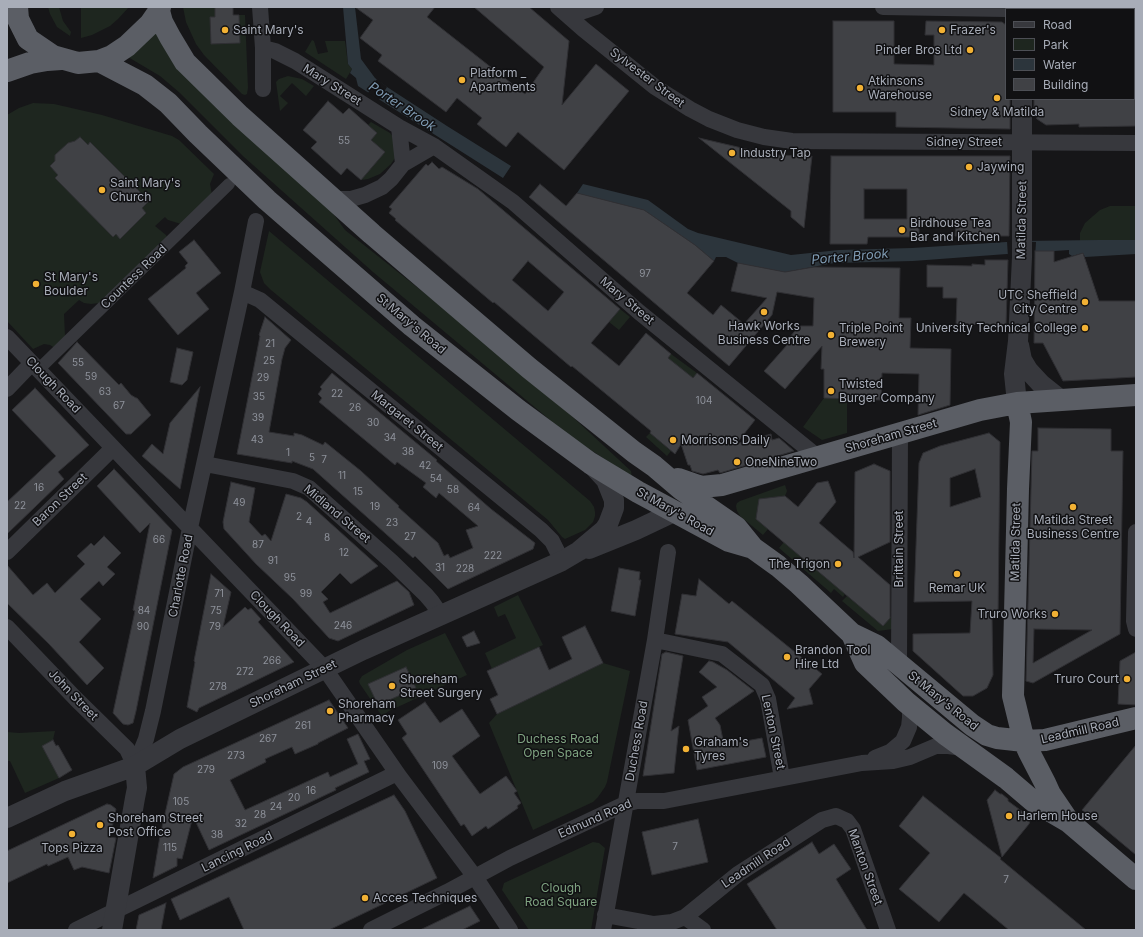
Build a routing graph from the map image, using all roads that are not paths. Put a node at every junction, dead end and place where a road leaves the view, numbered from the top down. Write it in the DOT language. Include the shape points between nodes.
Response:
graph roads {
  1 [pos="260,7"];
  2 [pos="596,7"];
  3 [pos="883,7"];
  4 [pos="888,7"];
  5 [pos="160,9"];
  6 [pos="1005,9"];
  7 [pos="564,11"];
  8 [pos="14,14"];
  9 [pos="263,48"];
  10 [pos="61,59"];
  11 [pos="99,61"];
  12 [pos="7,71"];
  13 [pos="263,90"];
  14 [pos="1022,100"];
  15 [pos="399,127"];
  16 [pos="792,141"];
  17 [pos="1022,141"];
  18 [pos="1136,142"];
  19 [pos="434,146"];
  20 [pos="403,164"];
  21 [pos="229,184"];
  22 [pos="332,199"];
  23 [pos="256,221"];
  24 [pos="242,292"];
  25 [pos="7,337"];
  26 [pos="1018,341"];
  27 [pos="35,366"];
  28 [pos="7,389"];
  29 [pos="1136,395"];
  30 [pos="1061,400"];
  31 [pos="1017,403"];
  32 [pos="900,434"];
  33 [pos="113,448"];
  34 [pos="819,458"];
  35 [pos="590,463"];
  36 [pos="205,464"];
  37 [pos="654,466"];
  38 [pos="674,512"];
  39 [pos="190,528"];
  40 [pos="1136,532"];
  41 [pos="752,548"];
  42 [pos="579,551"];
  43 [pos="7,552"];
  44 [pos="668,552"];
  45 [pos="562,561"];
  46 [pos="441,615"];
  47 [pos="7,627"];
  48 [pos="1136,629"];
  49 [pos="852,634"];
  50 [pos="655,640"];
  51 [pos="899,665"];
  52 [pos="325,669"];
  53 [pos="906,702"];
  54 [pos="1136,718"];
  55 [pos="1024,741"];
  56 [pos="965,748"];
  57 [pos="862,763"];
  58 [pos="135,766"];
  59 [pos="397,773"];
  60 [pos="782,778"];
  61 [pos="625,804"];
  62 [pos="831,816"];
  63 [pos="7,818"];
  64 [pos="1069,822"];
  65 [pos="475,878"];
  66 [pos="1136,879"];
  67 [pos="116,909"];
  68 [pos="685,917"];
  69 [pos="604,922"];
  70 [pos="76,930"];
  71 [pos="112,930"];
  72 [pos="371,930"];
  73 [pos="510,930"];
  74 [pos="703,930"];
  75 [pos="888,930"];
  1 -- 9 [label="street"];
  2 -- 7 [label="street"];
  3 -- 4 [label="street"];
  4 -- 6 [label="street"];
  5 -- 11 [label="highway" via="133,42"];
  5 -- 22 [label="highway, St Mary's Road" via="162,22 185,62 240,116"];
  7 -- 16 [label="street, Sylvester Street" via="655,87 690,110 738,130"];
  8 -- 10 [label="highway" via="28,39 46,53"];
  9 -- 13 [label="street"];
  9 -- 15 [label="street, Mary Street" via="295,61"];
  10 -- 11 [label="highway" via="78,63"];
  10 -- 12 [label="highway" via="30,63"];
  11 -- 35 [label="highway, St Mary's Road" via="145,85 168,103 267,200 412,326"];
  14 -- 17 [label="street, Matilda Street"];
  15 -- 19 [label="street, Mary Street"];
  15 -- 20 [label="street"];
  16 -- 17 [label="street, Sidney Street"];
  17 -- 18 [label="street, Sidney Street"];
  17 -- 26 [label="street, Matilda Street" via="1022,251"];
  19 -- 20 [label="street"];
  19 -- 34 [label="street, Mary Street" via="513,202 639,312"];
  20 -- 22 [label="street" via="382,187 373,192 351,199"];
  21 -- 27 [label="street, Countess Road"];
  22 -- 37 [label="highway, St Mary's Road" via="529,368"];
  23 -- 24 [label="street, Charlotte Road"];
  24 -- 36 [label="street, Charlotte Road"];
  24 -- 45 [label="street, Margaret Street" via="260,300 535,525 552,541"];
  25 -- 27 [label="street, Clough Road"];
  26 -- 30 [label="street, Matilda Street" via="1022,360 1028,370"];
  26 -- 31 [label="street, Matilda Street" via="1014,374"];
  27 -- 28 [label="street, Countess Road"];
  27 -- 33 [label="street, Clough Road"];
  29 -- 30 [label="highway, Shoreham Street"];
  30 -- 31 [label="highway, Shoreham Street"];
  31 -- 32 [label="highway, Shoreham Street" via="980,410"];
  31 -- 55 [label="highway, Matilda Street" via="1021,422 1013,696"];
  32 -- 34 [label="highway, Shoreham Street"];
  32 -- 51 [label="street, Brittain Street"];
  33 -- 39 [label="street, Clough Road"];
  33 -- 43 [label="street, Baron Street"];
  34 -- 37 [label="highway, Shoreham Street" via="722,485 701,487 680,481"];
  35 -- 38 [label="highway, St Mary's Road"];
  35 -- 42 [label="street, Shoreham Street" via="606,480 614,500 614,508 604,530"];
  36 -- 39 [label="street, Charlotte Road"];
  36 -- 46 [label="street, Midland Street" via="294,481 309,488 426,594"];
  37 -- 38 [label="highway" via="677,502"];
  37 -- 41 [label="highway, St Mary's Road" via="681,489 736,527"];
  38 -- 41 [label="highway, St Mary's Road" via="728,541"];
  38 -- 42 [label="street, Shoreham Street" via="593,548"];
  39 -- 52 [label="street, Clough Road"];
  39 -- 58 [label="street, Charlotte Road" via="146,739"];
  40 -- 48 [label="street"];
  41 -- 49 [label="highway, St Mary's Road" via="799,584"];
  42 -- 45 [label="street, Shoreham Street"];
  44 -- 50 [label="street, Duchess Road"];
  45 -- 46 [label="street, Shoreham Street"];
  46 -- 52 [label="street, Shoreham Street"];
  47 -- 58 [label="street, John Street" via="127,749"];
  49 -- 51 [label="highway, St Mary's Road" via="877,646"];
  49 -- 53 [label="highway, St Mary's Road" via="865,663"];
  50 -- 60 [label="street, Lenton Street" via="722,654 762,685 768,699"];
  50 -- 61 [label="street, Duchess Road"];
  51 -- 55 [label="highway, St Mary's Road" via="954,711 988,735"];
  52 -- 58 [label="street, Shoreham Street" via="180,739"];
  52 -- 59 [label="street, Clough Road"];
  53 -- 56 [label="highway, St Mary's Road"];
  53 -- 57 [label="street, Edmund Road" via="910,709 910,723 903,741 890,752"];
  54 -- 55 [label="highway, Leadmill Road" via="1044,740"];
  55 -- 64 [label="highway, St Mary's Road" via="1050,794"];
  56 -- 57 [label="street, Edmund Road" via="941,745 893,761"];
  56 -- 64 [label="highway, St Mary's Road" via="1034,801"];
  57 -- 60 [label="street, Edmund Road"];
  58 -- 63 [label="street, Shoreham Street" via="65,791"];
  58 -- 67 [label="street, Charlotte Road" via="135,798"];
  59 -- 65 [label="street, Clough Road"];
  59 -- 67 [label="street, Lancing Road"];
  60 -- 61 [label="street, Edmund Road" via="664,801 637,800"];
  61 -- 65 [label="street, Edmund Road" via="510,858"];
  61 -- 69 [label="street, Duchess Road"];
  62 -- 68 [label="street, Leadmill Road" via="738,874"];
  62 -- 75 [label="street, Manton Street" via="844,819 853,829"];
  64 -- 66 [label="highway, St Mary's Road"];
  65 -- 72 [label="street, Edmund Road"];
  65 -- 73 [label="street, Clough Road"];
  67 -- 70 [label="street, Lancing Road"];
  67 -- 71 [label="street, Charlotte Road"];
  68 -- 69 [label="street" via="672,922 654,924"];
  68 -- 74 [label="street"];
}
